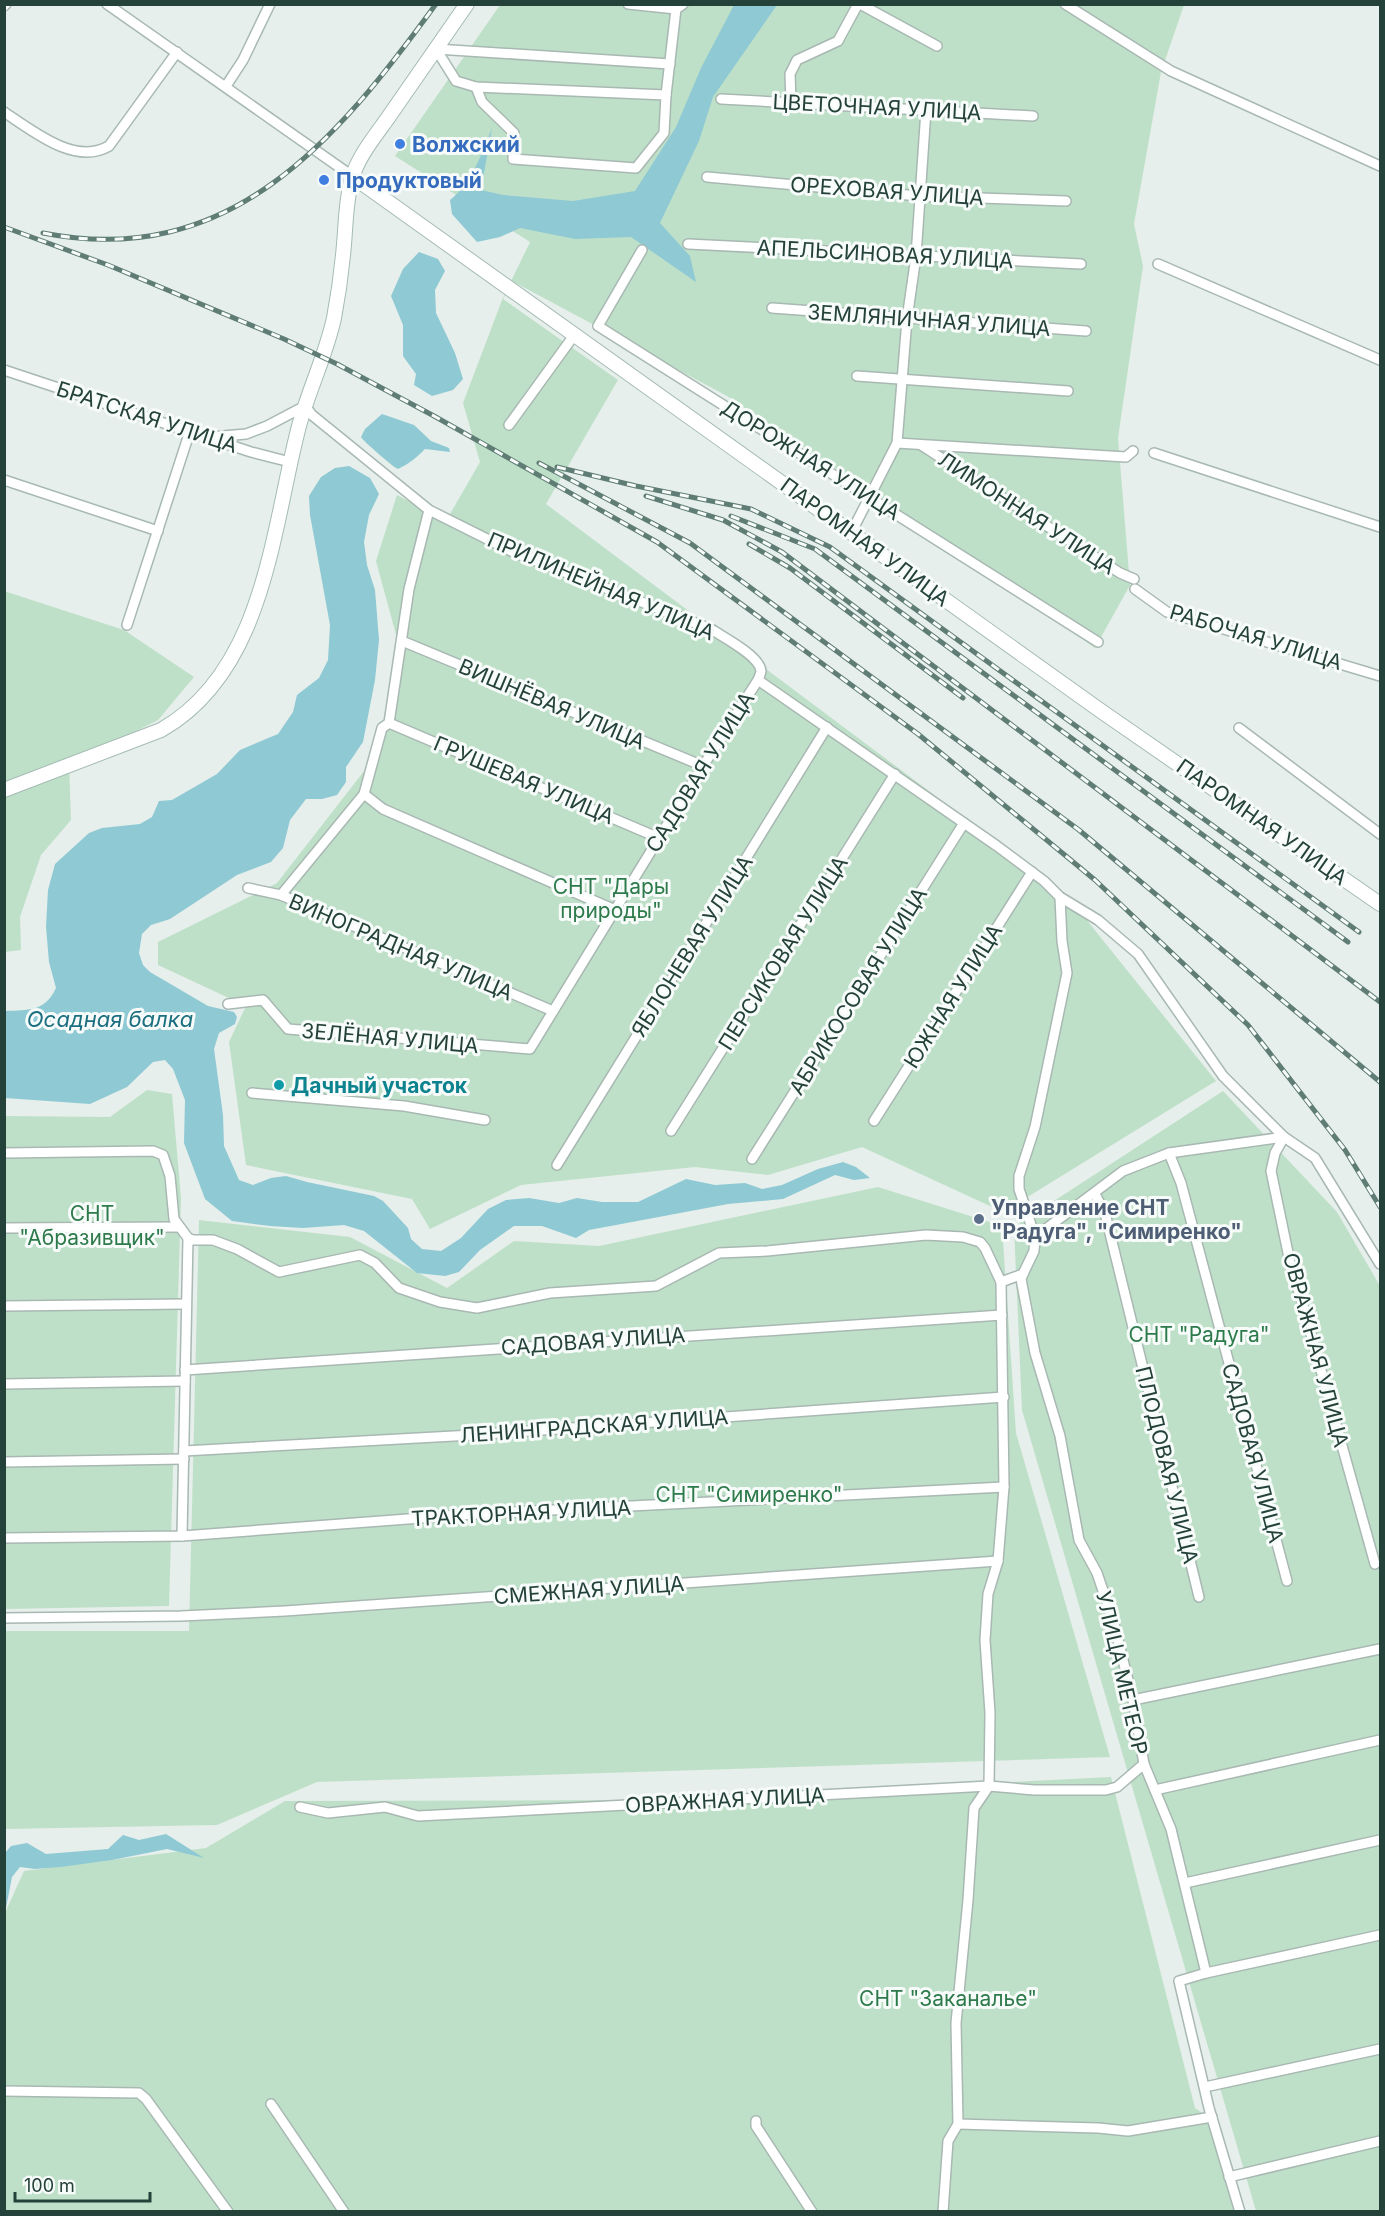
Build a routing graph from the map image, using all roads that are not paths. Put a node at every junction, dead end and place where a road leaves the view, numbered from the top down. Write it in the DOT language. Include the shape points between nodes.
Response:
graph roads {
  1 [pos="107,4"];
  2 [pos="270,4"];
  3 [pos="467,4"];
  4 [pos="628,4"];
  5 [pos="859,4"];
  6 [pos="1065,4"];
  7 [pos="680,7"];
  8 [pos="937,46"];
  9 [pos="436,49"];
  10 [pos="177,52"];
  11 [pos="670,64"];
  12 [pos="226,86"];
  13 [pos="477,87"];
  14 [pos="666,95"];
  15 [pos="721,99"];
  16 [pos="791,102"];
  17 [pos="926,110"];
  18 [pos="4,112"];
  19 [pos="1034,116"];
  20 [pos="1380,166"];
  21 [pos="352,176"];
  22 [pos="707,177"];
  23 [pos="919,196"];
  24 [pos="1066,201"];
  25 [pos="688,244"];
  26 [pos="642,250"];
  27 [pos="916,256"];
  28 [pos="1081,264"];
  29 [pos="1158,264"];
  30 [pos="772,308"];
  31 [pos="907,319"];
  32 [pos="1086,331"];
  33 [pos="575,334"];
  34 [pos="1380,360"];
  35 [pos="4,370"];
  36 [pos="857,376"];
  37 [pos="903,380"];
  38 [pos="1068,391"];
  39 [pos="305,406"];
  40 [pos="509,425"];
  41 [pos="190,431"];
  42 [pos="211,437"];
  43 [pos="897,443"];
  44 [pos="921,445"];
  45 [pos="1133,451"];
  46 [pos="1154,453"];
  47 [pos="290,462"];
  48 [pos="4,480"];
  49 [pos="869,497"];
  50 [pos="429,510"];
  51 [pos="1380,527"];
  52 [pos="158,531"];
  53 [pos="851,532"];
  54 [pos="1134,584"];
  55 [pos="127,625"];
  56 [pos="402,641"];
  57 [pos="1098,642"];
  58 [pos="1380,676"];
  59 [pos="758,680"];
  60 [pos="389,723"];
  61 [pos="826,728"];
  62 [pos="1239,728"];
  63 [pos="703,766"];
  64 [pos="895,774"];
  65 [pos="4,790"];
  66 [pos="364,794"];
  67 [pos="964,823"];
  68 [pos="1380,834"];
  69 [pos="659,838"];
  70 [pos="1032,872"];
  71 [pos="248,888"];
  72 [pos="281,895"];
  73 [pos="1060,897"];
  74 [pos="1380,904"];
  75 [pos="615,910"];
  76 [pos="228,1004"];
  77 [pos="553,1011"];
  78 [pos="530,1049"];
  79 [pos="252,1093"];
  80 [pos="485,1120"];
  81 [pos="874,1121"];
  82 [pos="671,1131"];
  83 [pos="1284,1137"];
  84 [pos="4,1153"];
  85 [pos="1169,1153"];
  86 [pos="752,1159"];
  87 [pos="557,1165"];
  88 [pos="1095,1194"];
  89 [pos="178,1227"];
  90 [pos="4,1228"];
  91 [pos="1035,1237"];
  92 [pos="188,1238"];
  93 [pos="1380,1264"];
  94 [pos="1023,1274"];
  95 [pos="1001,1282"];
  96 [pos="186,1304"];
  97 [pos="4,1306"];
  98 [pos="1002,1315"];
  99 [pos="185,1370"];
  100 [pos="185,1381"];
  101 [pos="4,1384"];
  102 [pos="1004,1397"];
  103 [pos="184,1455"];
  104 [pos="4,1462"];
  105 [pos="1004,1487"];
  106 [pos="182,1536"];
  107 [pos="4,1538"];
  108 [pos="998,1561"];
  109 [pos="1375,1564"];
  110 [pos="1287,1581"];
  111 [pos="1199,1597"];
  112 [pos="4,1618"];
  113 [pos="1380,1649"];
  114 [pos="1133,1700"];
  115 [pos="1380,1740"];
  116 [pos="1144,1764"];
  117 [pos="989,1786"];
  118 [pos="1155,1790"];
  119 [pos="300,1807"];
  120 [pos="1380,1840"];
  121 [pos="1185,1883"];
  122 [pos="1380,1935"];
  123 [pos="1206,1974"];
  124 [pos="1380,2049"];
  125 [pos="1204,2087"];
  126 [pos="4,2091"];
  127 [pos="272,2104"];
  128 [pos="1212,2117"];
  129 [pos="756,2121"];
  130 [pos="958,2124"];
  131 [pos="1380,2141"];
  132 [pos="1230,2177"];
  133 [pos="228,2211"];
  134 [pos="344,2211"];
  135 [pos="813,2211"];
  136 [pos="943,2211"];
  137 [pos="1240,2211"];
  1 -- 10 [label="street"];
  2 -- 12 [label="street"];
  3 -- 9 [label="street"];
  4 -- 7 [label="street"];
  5 -- 8 [label="street"];
  5 -- 16 [label="street" via="838,40 796,60 789,74"];
  6 -- 20 [label="street" via="1171,71"];
  7 -- 11 [label="street"];
  9 -- 11 [label="street"];
  9 -- 13 [label="street" via="456,81"];
  9 -- 21 [label="street"];
  10 -- 12 [label="street"];
  10 -- 18 [label="street" via="109,146 99,152 55,144"];
  11 -- 14 [label="street"];
  12 -- 21 [label="street"];
  13 -- 14 [label="street"];
  13 -- 14 [label="street" via="482,102 514,133 513,159 636,168 664,134"];
  15 -- 16 [label="street, ЦВЕТОЧНАЯ УЛИЦА"];
  16 -- 17 [label="street, ЦВЕТОЧНАЯ УЛИЦА"];
  17 -- 19 [label="street, ЦВЕТОЧНАЯ УЛИЦА"];
  17 -- 23 [label="street"];
  21 -- 33 [label="street, ПАРОМНАЯ УЛИЦА"];
  21 -- 39 [label="street" via="334,318"];
  22 -- 23 [label="street, ОРЕХОВАЯ УЛИЦА"];
  23 -- 24 [label="street, ОРЕХОВАЯ УЛИЦА"];
  23 -- 27 [label="street"];
  25 -- 27 [label="street, АПЕЛЬСИНОВАЯ УЛИЦА"];
  26 -- 49 [label="street, ДОРОЖНАЯ УЛИЦА" via="597,326"];
  27 -- 28 [label="street, АПЕЛЬСИНОВАЯ УЛИЦА"];
  27 -- 31 [label="street"];
  29 -- 34 [label="street"];
  30 -- 31 [label="street, ЗЕМЛЯНИЧНАЯ УЛИЦА"];
  31 -- 32 [label="street, ЗЕМЛЯНИЧНАЯ УЛИЦА"];
  31 -- 37 [label="street"];
  33 -- 40 [label="street"];
  33 -- 53 [label="street, ПАРОМНАЯ УЛИЦА"];
  35 -- 41 [label="street, БРАТСКАЯ УЛИЦА"];
  36 -- 37 [label="street"];
  37 -- 38 [label="street"];
  37 -- 43 [label="street"];
  39 -- 42 [label="street" via="246,434"];
  39 -- 47 [label="street"];
  39 -- 50 [label="street, ПРИЛИНЕЙНАЯ УЛИЦА"];
  41 -- 42 [label="street, БРАТСКАЯ УЛИЦА"];
  41 -- 52 [label="street"];
  42 -- 47 [label="street, БРАТСКАЯ УЛИЦА"];
  43 -- 44 [label="street"];
  43 -- 49 [label="street"];
  44 -- 45 [label="street" via="1126,457"];
  44 -- 54 [label="street, ЛИМОННАЯ УЛИЦА"];
  46 -- 51 [label="street"];
  47 -- 65 [label="street" via="267,570 254,609 213,687 177,721 161,730"];
  48 -- 52 [label="street"];
  49 -- 53 [label="street"];
  49 -- 57 [label="street, ДОРОЖНАЯ УЛИЦА"];
  50 -- 56 [label="street" via="409,589"];
  50 -- 59 [label="street, ПРИЛИНЕЙНАЯ УЛИЦА" via="513,552 711,629 758,662"];
  52 -- 55 [label="street"];
  53 -- 74 [label="street, ПАРОМНАЯ УЛИЦА"];
  54 -- 58 [label="street, РАБОЧАЯ УЛИЦА" via="1167,612"];
  56 -- 60 [label="street"];
  56 -- 63 [label="street, ВИШНЁВАЯ УЛИЦА"];
  59 -- 61 [label="street"];
  59 -- 63 [label="street, САДОВАЯ УЛИЦА"];
  60 -- 66 [label="street" via="382,728"];
  60 -- 69 [label="street, ГРУШЕВАЯ УЛИЦА"];
  61 -- 64 [label="street"];
  61 -- 87 [label="street, ЯБЛОНЕВАЯ УЛИЦА"];
  62 -- 68 [label="street"];
  63 -- 69 [label="street, САДОВАЯ УЛИЦА"];
  64 -- 67 [label="street"];
  64 -- 82 [label="street, ПЕРСИКОВАЯ УЛИЦА"];
  66 -- 72 [label="street"];
  66 -- 75 [label="street" via="383,809"];
  67 -- 70 [label="street"];
  67 -- 86 [label="street, АБРИКОСОВАЯ УЛИЦА"];
  69 -- 75 [label="street, САДОВАЯ УЛИЦА"];
  70 -- 73 [label="street"];
  70 -- 81 [label="street, ЮЖНАЯ УЛИЦА"];
  71 -- 72 [label="street, ВИНОГРАДНАЯ УЛИЦА"];
  72 -- 77 [label="street, ВИНОГРАДНАЯ УЛИЦА"];
  73 -- 83 [label="street" via="1098,920 1138,954 1223,1076"];
  73 -- 91 [label="street" via="1067,973 1035,1127 1019,1176 1019,1189"];
  75 -- 77 [label="street, САДОВАЯ УЛИЦА"];
  76 -- 78 [label="street, ЗЕЛЁНАЯ УЛИЦА" via="263,1000 288,1029"];
  77 -- 78 [label="street, САДОВАЯ УЛИЦА"];
  79 -- 80 [label="street" via="404,1106"];
  83 -- 85 [label="street"];
  83 -- 93 [label="street" via="1316,1158"];
  83 -- 109 [label="street, ОВРАЖНАЯ УЛИЦА" via="1271,1171 1292,1272"];
  84 -- 89 [label="street" via="153,1151 163,1155"];
  85 -- 88 [label="street" via="1123,1171"];
  85 -- 110 [label="street, САДОВАЯ УЛИЦА" via="1181,1182"];
  88 -- 91 [label="street"];
  88 -- 111 [label="street, ПЛОДОВАЯ УЛИЦА" via="1105,1212"];
  89 -- 90 [label="street"];
  89 -- 92 [label="street"];
  91 -- 94 [label="street" via="1034,1251"];
  92 -- 95 [label="street" via="213,1240 237,1248 279,1272 360,1255 375,1263 399,1288 440,1302 477,1308 550,1293 656,1286 719,1253 926,1235 980,1242"];
  92 -- 96 [label="street"];
  94 -- 95 [label="street"];
  94 -- 114 [label="street, УЛИЦА МЕТЕОР" via="1035,1353 1060,1436 1079,1540 1090,1558 1113,1620"];
  95 -- 98 [label="street"];
  96 -- 97 [label="street"];
  96 -- 99 [label="street"];
  98 -- 99 [label="street, САДОВАЯ УЛИЦА"];
  98 -- 102 [label="street"];
  99 -- 100 [label="street"];
  100 -- 101 [label="street"];
  100 -- 103 [label="street"];
  102 -- 103 [label="street, ЛЕНИНГРАДСКАЯ УЛИЦА"];
  102 -- 105 [label="street"];
  103 -- 104 [label="street"];
  103 -- 106 [label="street"];
  105 -- 106 [label="street, ТРАКТОРНАЯ УЛИЦА" via="474,1514"];
  105 -- 108 [label="street"];
  106 -- 107 [label="street"];
  108 -- 112 [label="street, СМЕЖНАЯ УЛИЦА" via="319,1609 181,1616"];
  108 -- 117 [label="street" via="988,1594 985,1640"];
  113 -- 114 [label="street"];
  114 -- 116 [label="street, УЛИЦА МЕТЕОР"];
  115 -- 118 [label="street"];
  116 -- 117 [label="street, ОВРАЖНАЯ УЛИЦА" via="1116,1787 1106,1790"];
  116 -- 118 [label="street, УЛИЦА МЕТЕОР"];
  117 -- 119 [label="street, ОВРАЖНАЯ УЛИЦА" via="418,1816 385,1807 327,1813"];
  117 -- 130 [label="street" via="975,1808 956,2023"];
  118 -- 121 [label="street, УЛИЦА МЕТЕОР" via="1171,1829"];
  120 -- 121 [label="street"];
  121 -- 123 [label="street, УЛИЦА МЕТЕОР"];
  122 -- 123 [label="street"];
  123 -- 125 [label="street" via="1179,1981"];
  124 -- 125 [label="street"];
  125 -- 128 [label="street"];
  126 -- 133 [label="street" via="139,2093"];
  127 -- 134 [label="street"];
  128 -- 130 [label="street" via="1128,2131"];
  128 -- 132 [label="street"];
  129 -- 135 [label="street"];
  130 -- 136 [label="street" via="948,2141"];
  131 -- 132 [label="street"];
  132 -- 137 [label="street"];
}
